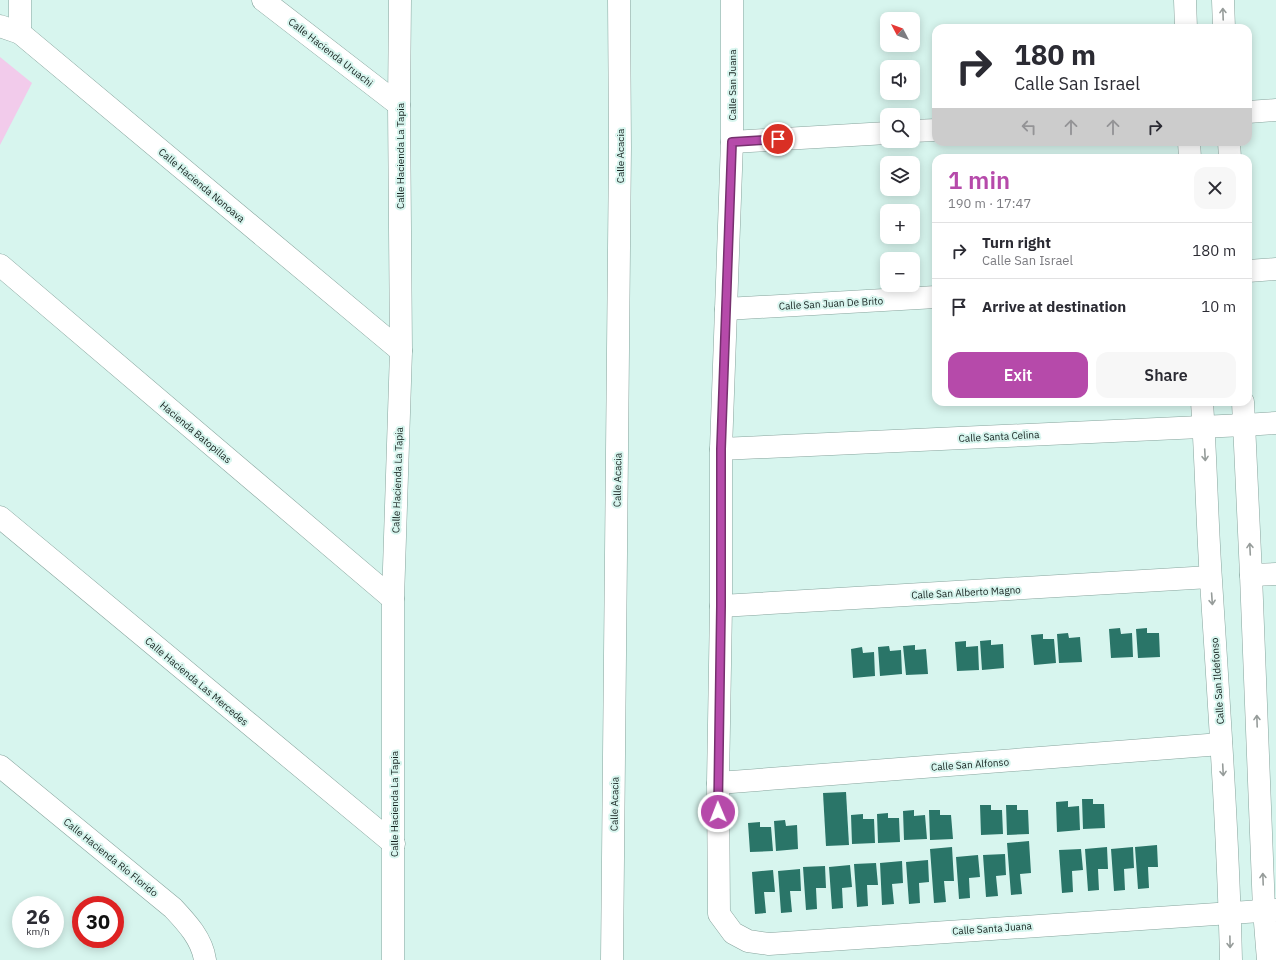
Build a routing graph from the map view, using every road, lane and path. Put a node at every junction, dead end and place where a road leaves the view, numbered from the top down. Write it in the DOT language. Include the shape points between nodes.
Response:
graph roads {
  1 [pos="20,0"];
  2 [pos="263,0"];
  3 [pos="400,0"];
  4 [pos="619,0"];
  5 [pos="732,0"];
  6 [pos="1185,0"];
  7 [pos="1223,0"];
  8 [pos="1186,24"];
  9 [pos="1224,24"];
  10 [pos="0,26"];
  11 [pos="20,33"];
  12 [pos="399,105"];
  13 [pos="1276,110"];
  14 [pos="1252,112"];
  15 [pos="932,130"];
  16 [pos="920,131"];
  17 [pos="880,133"];
  18 [pos="732,142"];
  19 [pos="0,265"];
  20 [pos="1276,268"];
  21 [pos="1252,271"];
  22 [pos="932,297"];
  23 [pos="726,309"];
  24 [pos="401,351"];
  25 [pos="1202,406"];
  26 [pos="1243,406"];
  27 [pos="1276,423"];
  28 [pos="1244,425"];
  29 [pos="1204,427"];
  30 [pos="721,449"];
  31 [pos="0,517"];
  32 [pos="1276,574"];
  33 [pos="1251,575"];
  34 [pos="1210,578"];
  35 [pos="393,599"];
  36 [pos="721,606"];
  37 [pos="1267,743"];
  38 [pos="1221,744"];
  39 [pos="0,766"];
  40 [pos="718,783"];
  41 [pos="394,844"];
  42 [pos="1270,910"];
  43 [pos="1230,912"];
  44 [pos="720,914"];
  45 [pos="205,960"];
  46 [pos="393,960"];
  47 [pos="612,960"];
  48 [pos="1231,960"];
  49 [pos="1268,960"];
  1 -- 11 [label="street"];
  2 -- 12 [label="street, Calle Hacienda Uruachi"];
  3 -- 12 [label="street, Calle Hacienda La Tapia"];
  4 -- 47 [label="street, Calle Acacia" via="620,155"];
  5 -- 18 [label="street, Calle San Juana"];
  6 -- 8 [label="street"];
  9 -- 7 [label="street, one-way"];
  10 -- 11 [label="street, Calle Hacienda Nonoava"];
  11 -- 24 [label="street, Calle Hacienda Nonoava"];
  12 -- 24 [label="street, Calle Hacienda La Tapia"];
  13 -- 14 [label="street"];
  15 -- 16 [label="street"];
  17 -- 18 [label="street"];
  18 -- 23 [label="street, Calle San Juana"];
  19 -- 35 [label="street, Hacienda Batopillas"];
  20 -- 21 [label="street"];
  22 -- 23 [label="street, Calle San Juan De Brito"];
  23 -- 30 [label="street, Calle San Juana"];
  24 -- 35 [label="street, Calle Hacienda La Tapia"];
  25 -- 29 [label="street, Calle San Ildefonso"];
  26 -- 28 [label="street"];
  27 -- 28 [label="street, Calle Santa Celina"];
  28 -- 29 [label="street, Calle Santa Celina"];
  33 -- 28 [label="street, one-way"];
  29 -- 30 [label="street, Calle Santa Celina"];
  29 -- 34 [label="street, Calle San Ildefonso, one-way"];
  30 -- 36 [label="street, Calle San Juana"];
  31 -- 41 [label="street, Calle Hacienda Las Mercedes"];
  32 -- 33 [label="street"];
  37 -- 33 [label="street, one-way"];
  34 -- 36 [label="street, Calle San Alberto Magno"];
  34 -- 38 [label="street, Calle San Ildefonso, one-way"];
  35 -- 41 [label="street, Calle Hacienda La Tapia"];
  36 -- 40 [label="street, Calle San Juana"];
  42 -- 37 [label="street, one-way"];
  38 -- 40 [label="street, Calle San Alfonso"];
  38 -- 43 [label="street, Calle San Ildefonso, one-way"];
  39 -- 45 [label="street, Calle Hacienda Río Florido" via="173,908 191,928 203,950"];
  40 -- 44 [label="street, Calle San Juana"];
  41 -- 46 [label="street, Calle Hacienda La Tapia"];
  42 -- 43 [label="street, Calle Santa Juana"];
  42 -- 49 [label="street"];
  43 -- 44 [label="street, Calle Santa Juana" via="768,944 748,941 733,933"];
  43 -- 48 [label="street, Calle San Ildefonso, one-way"];
}
